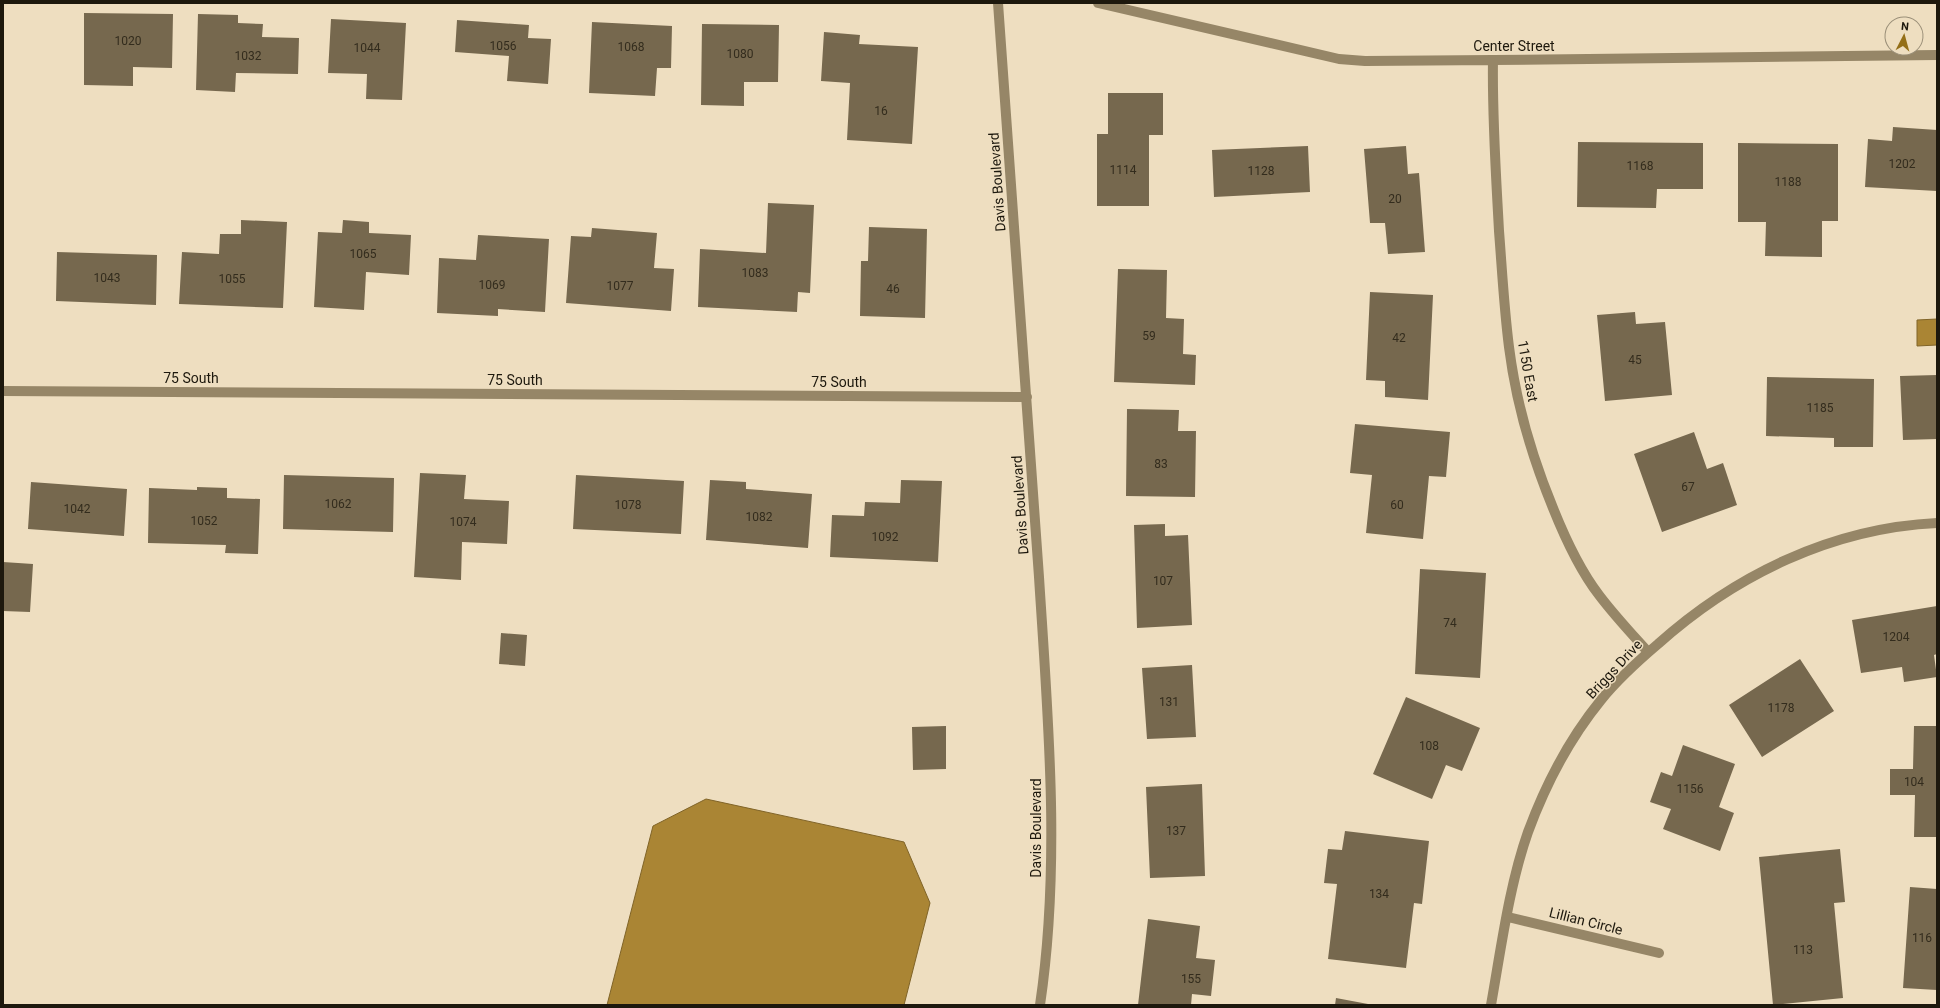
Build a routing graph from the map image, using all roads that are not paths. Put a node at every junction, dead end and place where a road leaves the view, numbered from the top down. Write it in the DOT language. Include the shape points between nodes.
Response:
graph roads {
  1 [pos="998,3"];
  2 [pos="1098,3"];
  3 [pos="1937,55"];
  4 [pos="1493,60"];
  5 [pos="3,391"];
  6 [pos="1027,397"];
  7 [pos="1937,524"];
  8 [pos="1648,652"];
  9 [pos="1508,917"];
  10 [pos="1658,953"];
  11 [pos="1040,1005"];
  12 [pos="1491,1005"];
  1 -- 6 [label="street, Davis Boulevard"];
  2 -- 4 [label="street, Center Street" via="1339,59"];
  3 -- 4 [label="street, Center Street"];
  4 -- 8 [label="street, 1150 East" via="1493,125 1504,299 1509,348 1525,427 1543,484 1578,562 1602,599"];
  5 -- 6 [label="street, 75 South"];
  6 -- 11 [label="street, Davis Boulevard" via="1046,688 1051,821 1047,958"];
  7 -- 8 [label="street, Briggs Drive" via="1887,528 1848,537 1774,565 1708,602"];
  8 -- 9 [label="street, Briggs Drive" via="1601,700 1560,764 1528,833"];
  9 -- 10 [label="street, Lillian Circle"];
  9 -- 12 [label="street, Briggs Drive"];
}
